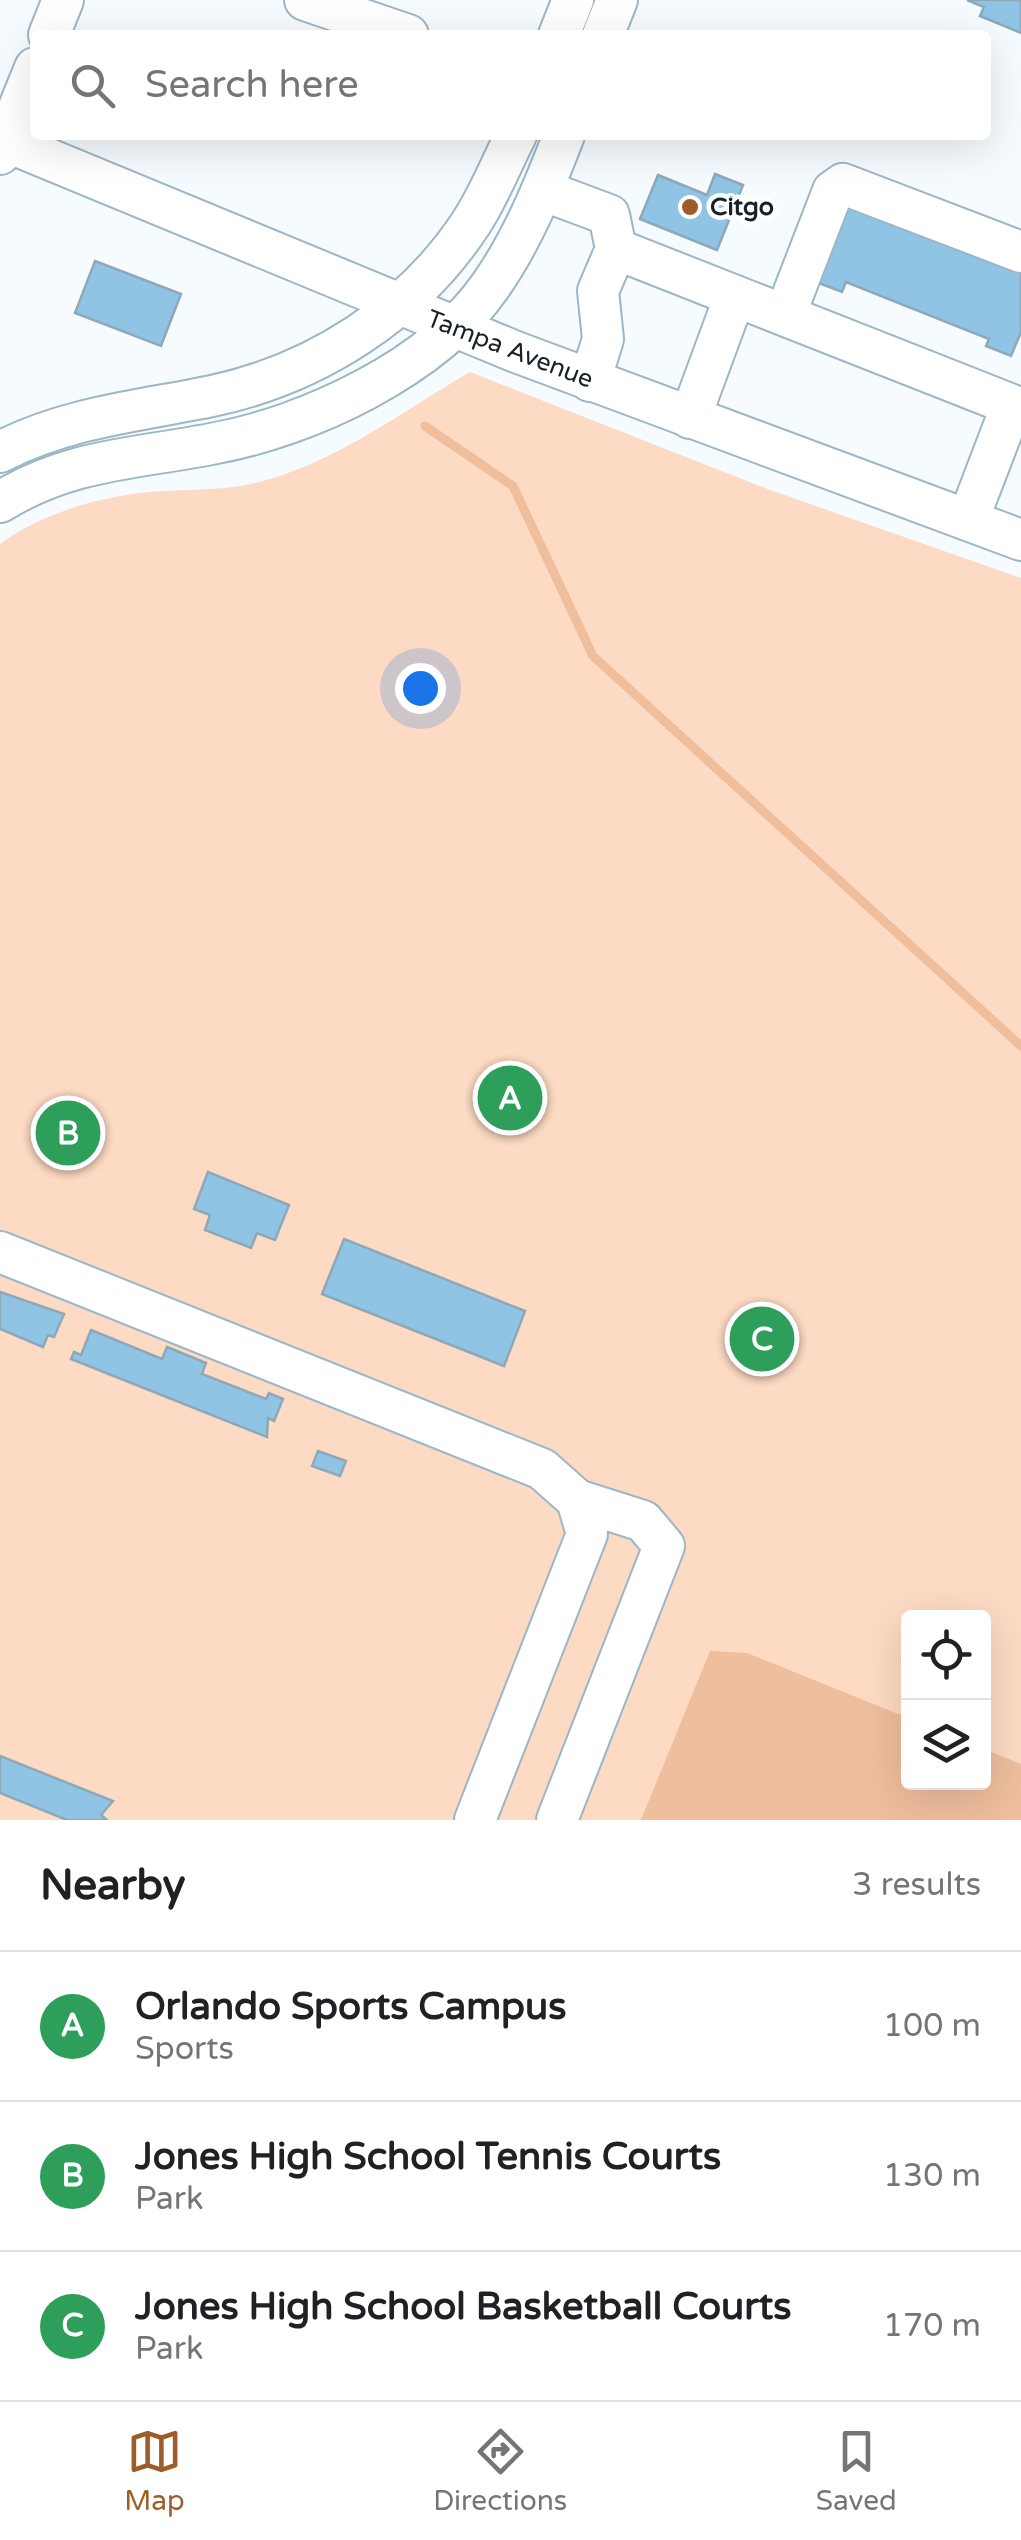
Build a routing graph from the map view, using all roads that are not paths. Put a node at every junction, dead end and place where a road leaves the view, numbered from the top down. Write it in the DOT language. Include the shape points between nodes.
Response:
graph roads {
  1 [pos="38,0"];
  2 [pos="63,0"];
  3 [pos="305,0"];
  4 [pos="572,0"];
  5 [pos="617,0"];
  6 [pos="349,7"];
  7 [pos="46,30"];
  8 [pos="49,30"];
  9 [pos="397,30"];
  10 [pos="561,30"];
  11 [pos="606,30"];
  12 [pos="30,80"];
  13 [pos="513,140"];
  14 [pos="562,140"];
  15 [pos="3,148"];
  16 [pos="542,190"];
  17 [pos="616,249"];
  18 [pos="1021,252"];
  19 [pos="735,296"];
  20 [pos="401,306"];
  21 [pos="786,316"];
  22 [pos="452,327"];
  23 [pos="590,381"];
  24 [pos="1016,393"];
  25 [pos="690,418"];
  26 [pos="0,452"];
  27 [pos="0,502"];
  28 [pos="968,520"];
  29 [pos="1021,540"];
  30 [pos="0,1252"];
  31 [pos="577,1500"];
  32 [pos="475,1820"];
  33 [pos="558,1820"];
  1 -- 7 [label="street"];
  2 -- 8 [label="street"];
  3 -- 6 [label="street"];
  4 -- 10 [label="street"];
  5 -- 11 [label="street"];
  6 -- 9 [label="street"];
  12 -- 15 [label="street"];
  13 -- 20 [label="street" via="472,222"];
  14 -- 16 [label="street"];
  15 -- 20 [label="street, Tampa Avenue"];
  16 -- 17 [label="street" via="609,215"];
  16 -- 22 [label="street" via="488,289"];
  17 -- 19 [label="street"];
  17 -- 23 [label="street" via="598,291 604,339"];
  18 -- 21 [label="street" via="843,184 833,191"];
  19 -- 21 [label="street"];
  19 -- 25 [label="street"];
  20 -- 22 [label="street, Tampa Avenue"];
  20 -- 26 [label="street" via="262,383 80,420"];
  21 -- 24 [label="street"];
  22 -- 23 [label="street, Tampa Avenue"];
  22 -- 27 [label="street" via="411,360 295,422 207,445 111,457 58,473"];
  23 -- 25 [label="street, Tampa Avenue"];
  24 -- 28 [label="street"];
  25 -- 28 [label="street, Tampa Avenue"];
  28 -- 29 [label="street, Tampa Avenue"];
  30 -- 31 [label="street" via="542,1469"];
  31 -- 32 [label="street" via="588,1534"];
  31 -- 33 [label="street" via="643,1520 664,1546"];
}
